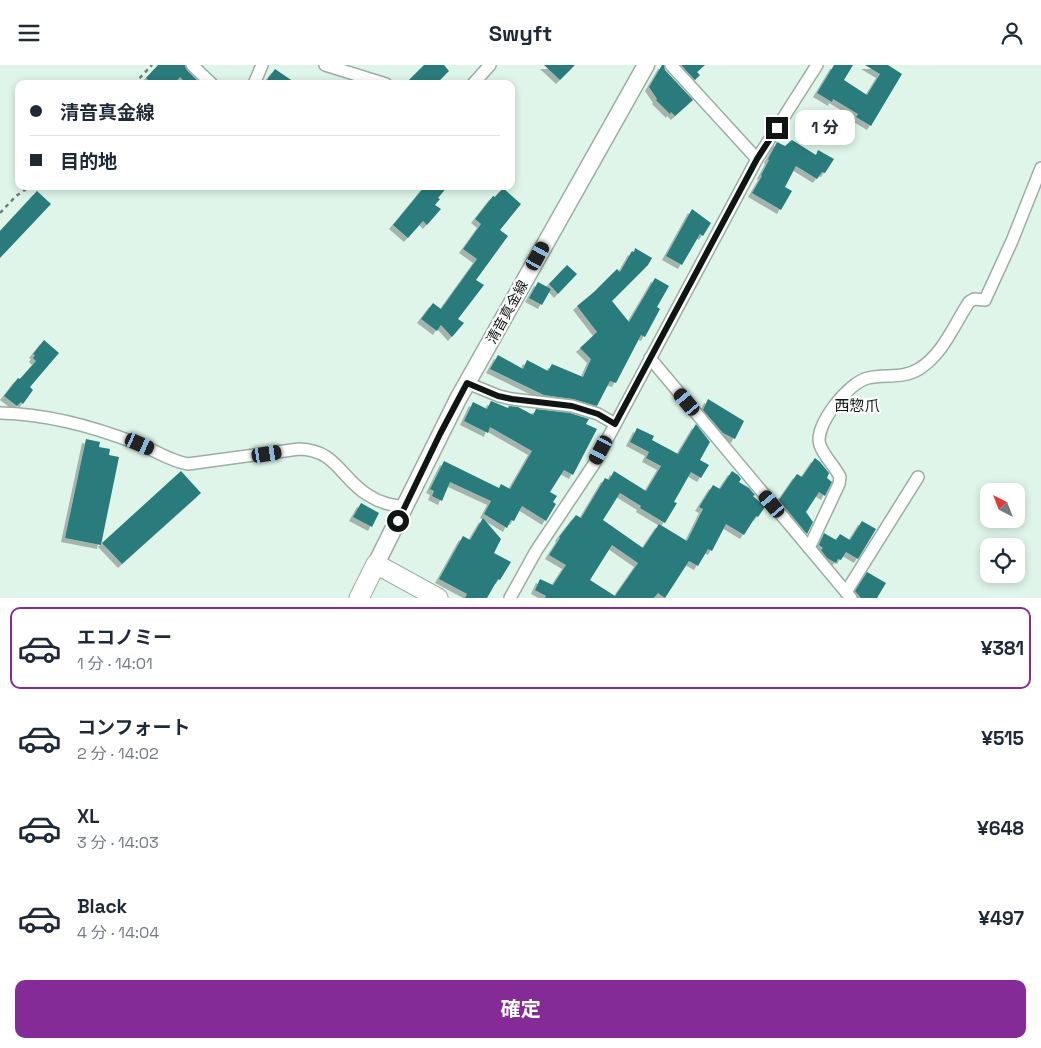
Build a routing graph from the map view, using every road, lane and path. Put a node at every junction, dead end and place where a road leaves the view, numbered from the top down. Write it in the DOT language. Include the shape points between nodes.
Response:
graph roads {
  1 [pos="152,65"];
  2 [pos="192,65"];
  3 [pos="262,65"];
  4 [pos="325,65"];
  5 [pos="490,65"];
  6 [pos="646,65"];
  7 [pos="671,65"];
  8 [pos="817,65"];
  9 [pos="138,80"];
  10 [pos="208,80"];
  11 [pos="256,80"];
  12 [pos="373,80"];
  13 [pos="477,80"];
  14 [pos="757,159"];
  15 [pos="1041,168"];
  16 [pos="1038,185"];
  17 [pos="25,190"];
  18 [pos="0,213"];
  19 [pos="650,358"];
  20 [pos="467,383"];
  21 [pos="0,413"];
  22 [pos="615,424"];
  23 [pos="918,477"];
  24 [pos="405,507"];
  25 [pos="809,548"];
  26 [pos="376,564"];
  27 [pos="848,595"];
  28 [pos="359,598"];
  29 [pos="438,598"];
  30 [pos="510,598"];
  1 -- 9 [label="path"];
  2 -- 10 [label="street"];
  3 -- 11 [label="street"];
  4 -- 12 [label="street"];
  5 -- 13 [label="street"];
  6 -- 20 [label="main road, 清音真金線"];
  7 -- 14 [label="street"];
  8 -- 14 [label="street"];
  14 -- 19 [label="street"];
  15 -- 16 [label="street"];
  16 -- 25 [label="street" via="985,300 969,302 938,352 914,372 865,379 839,398 822,427 819,444 840,477 839,484"];
  17 -- 18 [label="path"];
  19 -- 22 [label="street"];
  19 -- 25 [label="street"];
  20 -- 22 [label="street" via="498,396 572,406 598,414"];
  20 -- 24 [label="main road, 清音真金線"];
  21 -- 24 [label="street" via="33,415 74,424 140,444 188,464 299,449 314,451 328,457 366,494 386,504"];
  22 -- 30 [label="street" via="594,464 536,551"];
  23 -- 27 [label="street"];
  24 -- 26 [label="main road, 清音真金線"];
  25 -- 27 [label="street"];
  26 -- 28 [label="main road"];
  26 -- 29 [label="main road"];
}
